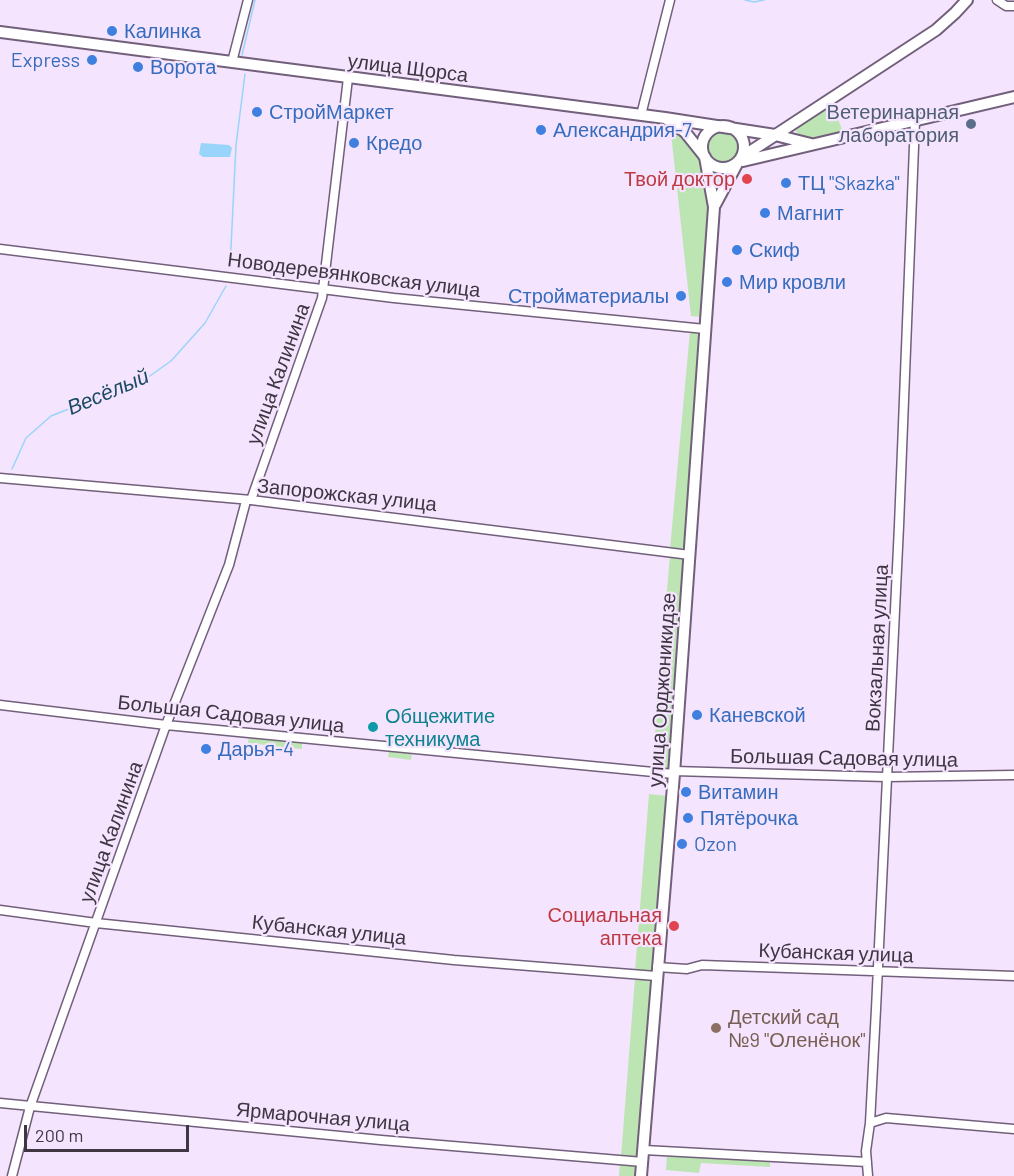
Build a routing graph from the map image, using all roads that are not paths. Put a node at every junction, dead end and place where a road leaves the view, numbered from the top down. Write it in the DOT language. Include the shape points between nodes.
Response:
graph roads {
  1 [pos="248,0"];
  2 [pos="670,0"];
  3 [pos="967,0"];
  4 [pos="997,0"];
  5 [pos="1014,6"];
  6 [pos="0,32"];
  7 [pos="232,62"];
  8 [pos="348,78"];
  9 [pos="1014,97"];
  10 [pos="641,115"];
  11 [pos="665,118"];
  12 [pos="915,121"];
  13 [pos="726,127"];
  14 [pos="776,135"];
  15 [pos="811,144"];
  16 [pos="705,157"];
  17 [pos="738,162"];
  18 [pos="714,207"];
  19 [pos="0,249"];
  20 [pos="323,289"];
  21 [pos="705,329"];
  22 [pos="0,478"];
  23 [pos="248,500"];
  24 [pos="690,555"];
  25 [pos="0,705"];
  26 [pos="166,725"];
  27 [pos="674,773"];
  28 [pos="1014,775"];
  29 [pos="886,777"];
  30 [pos="0,910"];
  31 [pos="96,923"];
  32 [pos="878,971"];
  33 [pos="657,972"];
  34 [pos="1014,976"];
  35 [pos="0,1103"];
  36 [pos="30,1107"];
  37 [pos="870,1123"];
  38 [pos="1014,1129"];
  39 [pos="643,1156"];
  40 [pos="867,1162"];
  41 [pos="12,1176"];
  42 [pos="641,1176"];
  43 [pos="868,1176"];
  1 -- 7 [label="street"];
  2 -- 10 [label="street"];
  3 -- 14 [label="main road" via="936,30"];
  4 -- 5 [label="street"];
  6 -- 7 [label="main road, улица Щорса"];
  7 -- 8 [label="main road, улица Щорса"];
  8 -- 10 [label="main road, улица Щорса"];
  8 -- 20 [label="street, улица Калинина"];
  9 -- 12 [label="main road, улица Щорса"];
  10 -- 11 [label="main road, улица Щорса"];
  11 -- 13 [label="main road, улица Щорса"];
  11 -- 16 [label="main road" via="685,132"];
  12 -- 15 [label="main road, улица Щорса"];
  12 -- 29 [label="street, Вокзальная улица"];
  13 -- 14 [label="main road, улица Щорса"];
  13 -- 16 [label="main road" via="706,135 702,147"];
  13 -- 17 [label="main road" via="738,133 743,142"];
  14 -- 15 [label="main road, улица Щорса"];
  14 -- 17 [label="main road"];
  15 -- 17 [label="main road, улица Щорса"];
  16 -- 17 [label="main road" via="721,168"];
  16 -- 18 [label="main road"];
  17 -- 18 [label="main road"];
  18 -- 21 [label="main road, улица Орджоникидзе"];
  19 -- 20 [label="street, Новодеревянковская улица"];
  20 -- 21 [label="street, Новодеревянковская улица"];
  20 -- 23 [label="street, улица Калинина" via="321,304"];
  21 -- 24 [label="main road, улица Орджоникидзе"];
  22 -- 23 [label="street, Запорожская улица"];
  23 -- 24 [label="street, Запорожская улица"];
  23 -- 26 [label="street, улица Калинина" via="229,565"];
  24 -- 27 [label="main road, улица Орджоникидзе"];
  25 -- 26 [label="street, Большая Садовая улица"];
  26 -- 27 [label="street, Большая Садовая улица"];
  26 -- 31 [label="street, улица Калинина"];
  27 -- 29 [label="street, Большая Садовая улица"];
  27 -- 33 [label="main road, улица Орджоникидзе"];
  28 -- 29 [label="street, Большая Садовая улица"];
  29 -- 32 [label="street, Вокзальная улица"];
  30 -- 31 [label="street, Кубанская улица"];
  31 -- 33 [label="street, Кубанская улица" via="454,960"];
  31 -- 36 [label="street, улица Калинина"];
  32 -- 33 [label="street, Кубанская улица" via="702,965"];
  32 -- 34 [label="street, Кубанская улица"];
  32 -- 37 [label="street, Вокзальная улица"];
  33 -- 39 [label="main road, улица Орджоникидзе"];
  35 -- 36 [label="street, Ярмарочная улица"];
  36 -- 39 [label="street, Ярмарочная улица"];
  36 -- 41 [label="street, улица Калинина"];
  37 -- 38 [label="street" via="886,1118"];
  37 -- 40 [label="street, Вокзальная улица"];
  39 -- 40 [label="street, Ярмарочная улица"];
  39 -- 42 [label="main road, улица Орджоникидзе"];
  40 -- 43 [label="street, Вокзальная улица"];
}
